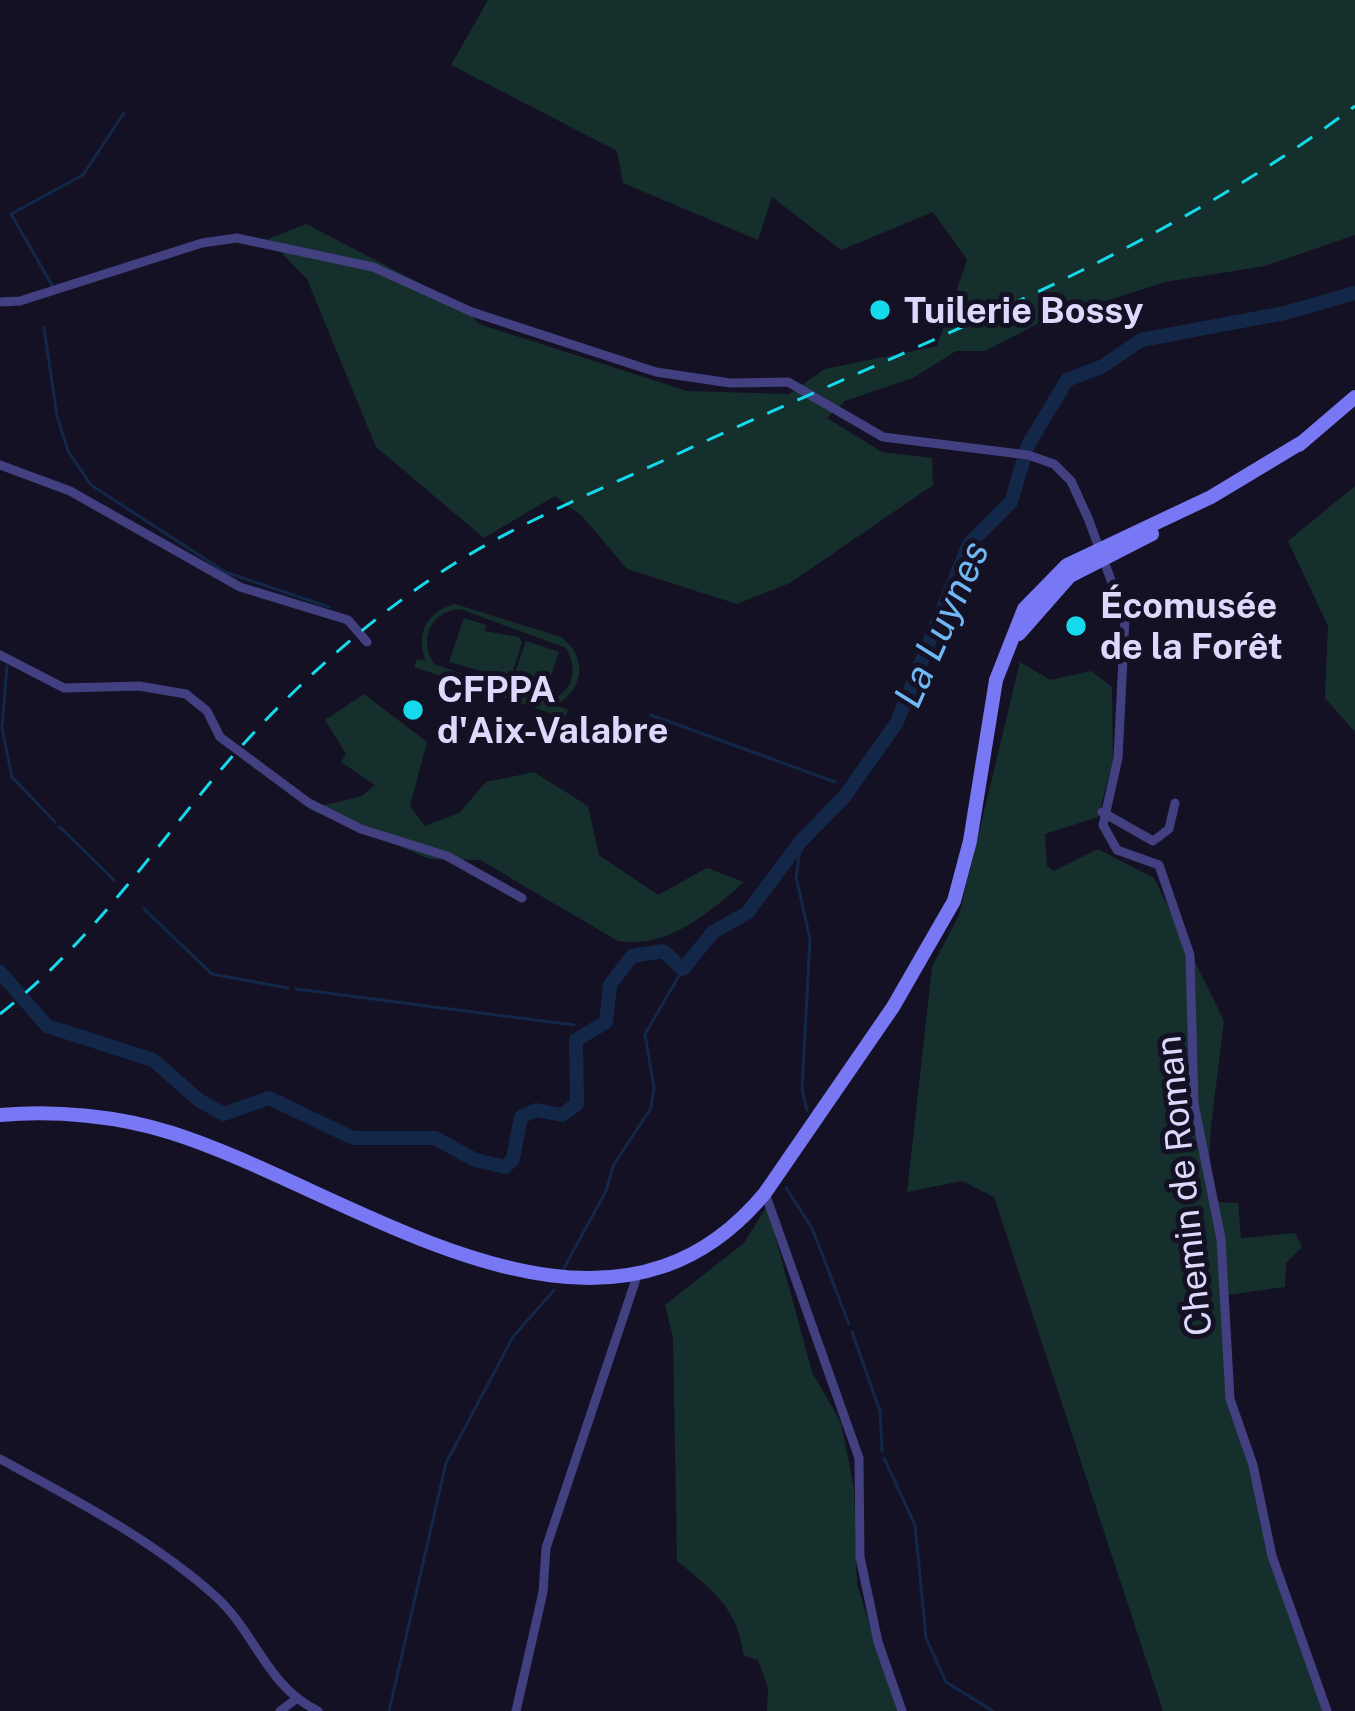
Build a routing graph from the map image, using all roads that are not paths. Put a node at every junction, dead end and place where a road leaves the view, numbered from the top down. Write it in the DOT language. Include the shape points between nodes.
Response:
graph roads {
  1 [pos="0,302"];
  2 [pos="1355,397"];
  3 [pos="0,465"];
  4 [pos="1102,549"];
  5 [pos="367,642"];
  6 [pos="0,655"];
  7 [pos="1175,803"];
  8 [pos="1102,812"];
  9 [pos="522,898"];
  10 [pos="0,1115"];
  11 [pos="766,1193"];
  12 [pos="637,1276"];
  13 [pos="0,1460"];
  14 [pos="296,1700"];
  15 [pos="280,1711"];
  16 [pos="318,1711"];
  17 [pos="516,1711"];
  18 [pos="902,1711"];
  19 [pos="1327,1711"];
  1 -- 4 [label="street" via="237,238 373,267 472,312 656,372 788,382 883,437 1023,455 1062,470"];
  2 -- 4 [label="main road" via="1230,494"];
  3 -- 5 [label="street" via="70,491 240,587 348,620"];
  4 -- 8 [label="street" via="1125,618 1118,758"];
  4 -- 11 [label="main road" via="1052,577 1005,645 966,859 945,921"];
  6 -- 9 [label="street" via="64,688 186,694 220,737 309,803 447,856"];
  7 -- 8 [label="street" via="1169,829 1153,841"];
  8 -- 19 [label="street, Chemin de Roman" via="1112,845 1159,865 1188,936 1194,1104 1221,1239 1230,1399 1272,1556"];
  10 -- 12 [label="main road" via="41,1113 170,1132 540,1277"];
  11 -- 12 [label="main road" via="714,1242"];
  11 -- 18 [label="street" via="859,1458 860,1558"];
  12 -- 17 [label="street" via="546,1548"];
  13 -- 14 [label="street" via="123,1529 203,1586"];
  14 -- 15 [label="street"];
  14 -- 16 [label="street"];
}
